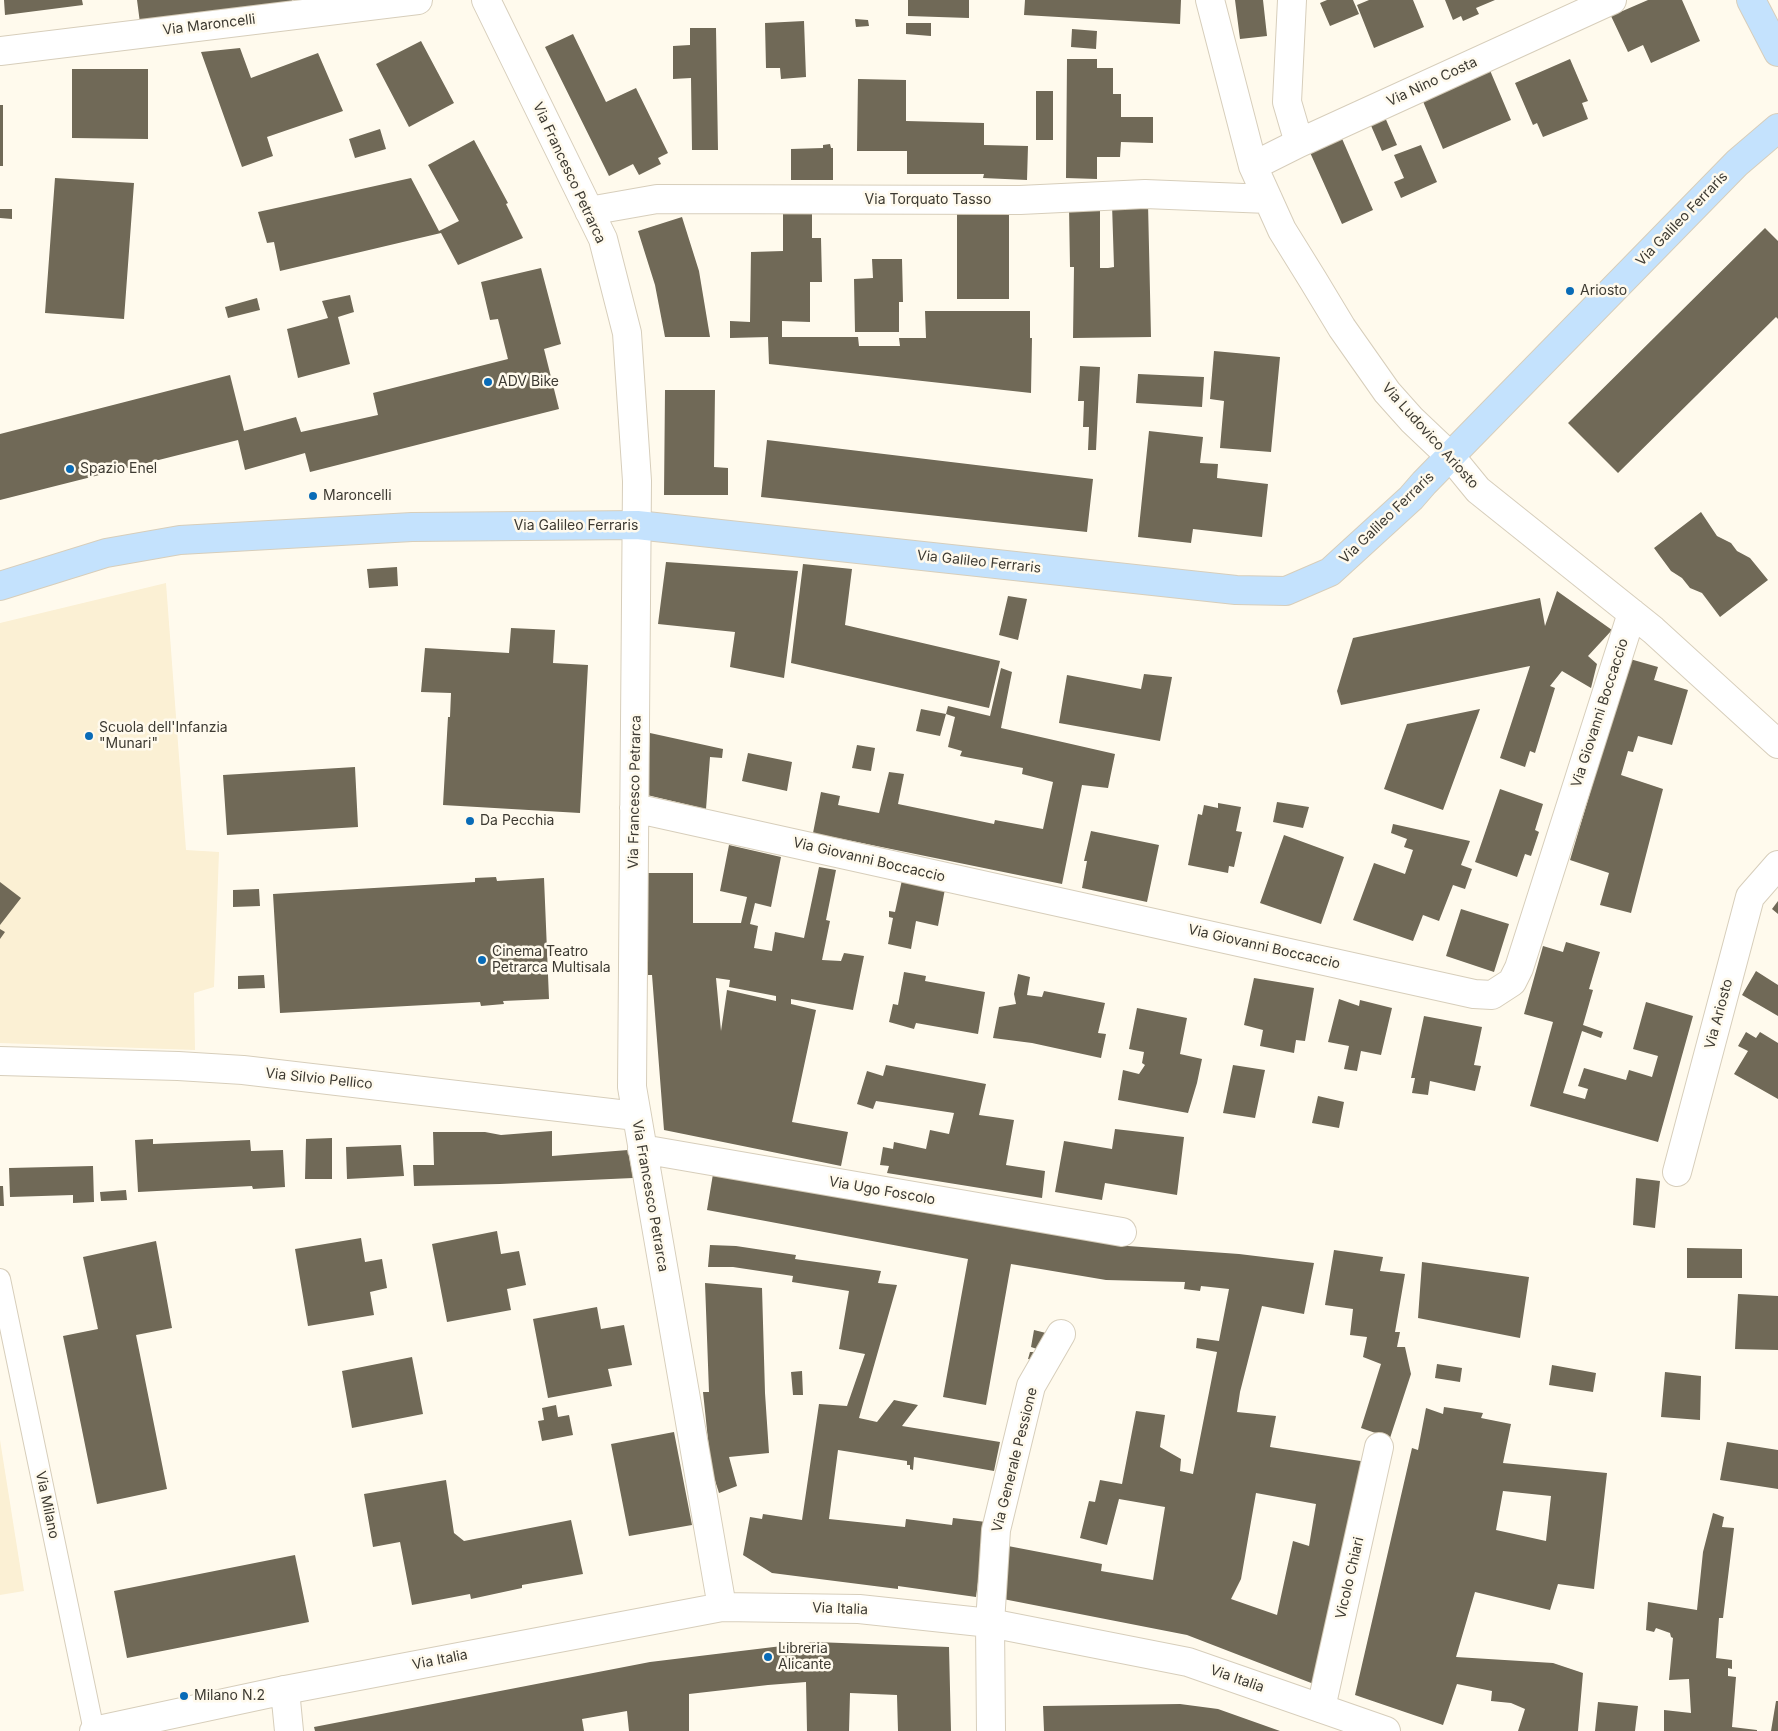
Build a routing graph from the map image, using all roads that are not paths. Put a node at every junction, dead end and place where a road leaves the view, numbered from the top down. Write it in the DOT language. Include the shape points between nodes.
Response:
graph roads {
  1 [pos="418,0"];
  2 [pos="486,0"];
  3 [pos="1210,0"];
  4 [pos="1292,0"];
  5 [pos="1612,0"];
  6 [pos="1751,0"];
  7 [pos="0,51"];
  8 [pos="1778,52"];
  9 [pos="1778,128"];
  10 [pos="1299,143"];
  11 [pos="1253,166"];
  12 [pos="1268,199"];
  13 [pos="589,211"];
  14 [pos="1451,457"];
  15 [pos="636,525"];
  16 [pos="0,586"];
  17 [pos="1632,613"];
  18 [pos="1778,744"];
  19 [pos="634,808"];
  20 [pos="1778,865"];
  21 [pos="0,1061"];
  22 [pos="636,1116"];
  23 [pos="642,1149"];
  24 [pos="1677,1172"];
  25 [pos="1122,1232"];
  26 [pos="0,1279"];
  27 [pos="1061,1334"];
  28 [pos="1379,1447"];
  29 [pos="722,1607"];
  30 [pos="990,1623"];
  31 [pos="285,1690"];
  32 [pos="1321,1708"];
  33 [pos="94,1731"];
  34 [pos="289,1731"];
  35 [pos="991,1731"];
  36 [pos="1386,1731"];
  1 -- 7 [label="street, Via Maroncelli"];
  2 -- 13 [label="street, Via Francesco Petrarca"];
  3 -- 11 [label="street, Via Ludovico Ariosto"];
  4 -- 10 [label="street" via="1287,102"];
  5 -- 10 [label="street, Via Nino Costa"];
  6 -- 8 [label="main road"];
  9 -- 14 [label="main road, Via Galileo Ferraris" via="1737,163"];
  10 -- 11 [label="street, Via Nino Costa"];
  11 -- 12 [label="street, Via Ludovico Ariosto"];
  12 -- 13 [label="street, Via Torquato Tasso" via="1145,194 1020,200 657,199"];
  12 -- 14 [label="street, Via Ludovico Ariosto" via="1312,280 1387,392"];
  13 -- 15 [label="street, Via Francesco Petrarca" via="603,240 627,333 637,482"];
  14 -- 15 [label="main road, Via Galileo Ferraris" via="1330,572 1286,591 1236,590"];
  14 -- 17 [label="street, Via Ludovico Ariosto" via="1478,490"];
  15 -- 16 [label="main road, Via Galileo Ferraris" via="412,527 180,540 106,553"];
  15 -- 19 [label="street, Via Francesco Petrarca"];
  17 -- 18 [label="street, Via Ludovico Ariosto"];
  17 -- 19 [label="street, Via Giovanni Boccaccio" via="1518,968 1512,982 1492,995 1474,994"];
  19 -- 22 [label="street, Via Francesco Petrarca" via="632,1087"];
  20 -- 24 [label="street, Via Ariosto" via="1750,897"];
  21 -- 22 [label="street, Via Silvio Pellico" via="243,1070"];
  22 -- 23 [label="street, Via Francesco Petrarca"];
  23 -- 25 [label="street, Via Ugo Foscolo"];
  23 -- 29 [label="street, Via Francesco Petrarca"];
  26 -- 33 [label="lane, Via Milano"];
  27 -- 30 [label="street, Via Generale Pessione" via="1030,1386 996,1530"];
  28 -- 32 [label="street, Vicolo Chiari"];
  29 -- 30 [label="street, Via Italia" via="859,1609"];
  29 -- 31 [label="street, Via Italia"];
  30 -- 32 [label="street, Via Italia" via="1188,1662"];
  30 -- 35 [label="street, Via Generale Pessione"];
  31 -- 33 [label="street, Via Milano"];
  31 -- 34 [label="street"];
  32 -- 36 [label="street, Via Italia"];
}
